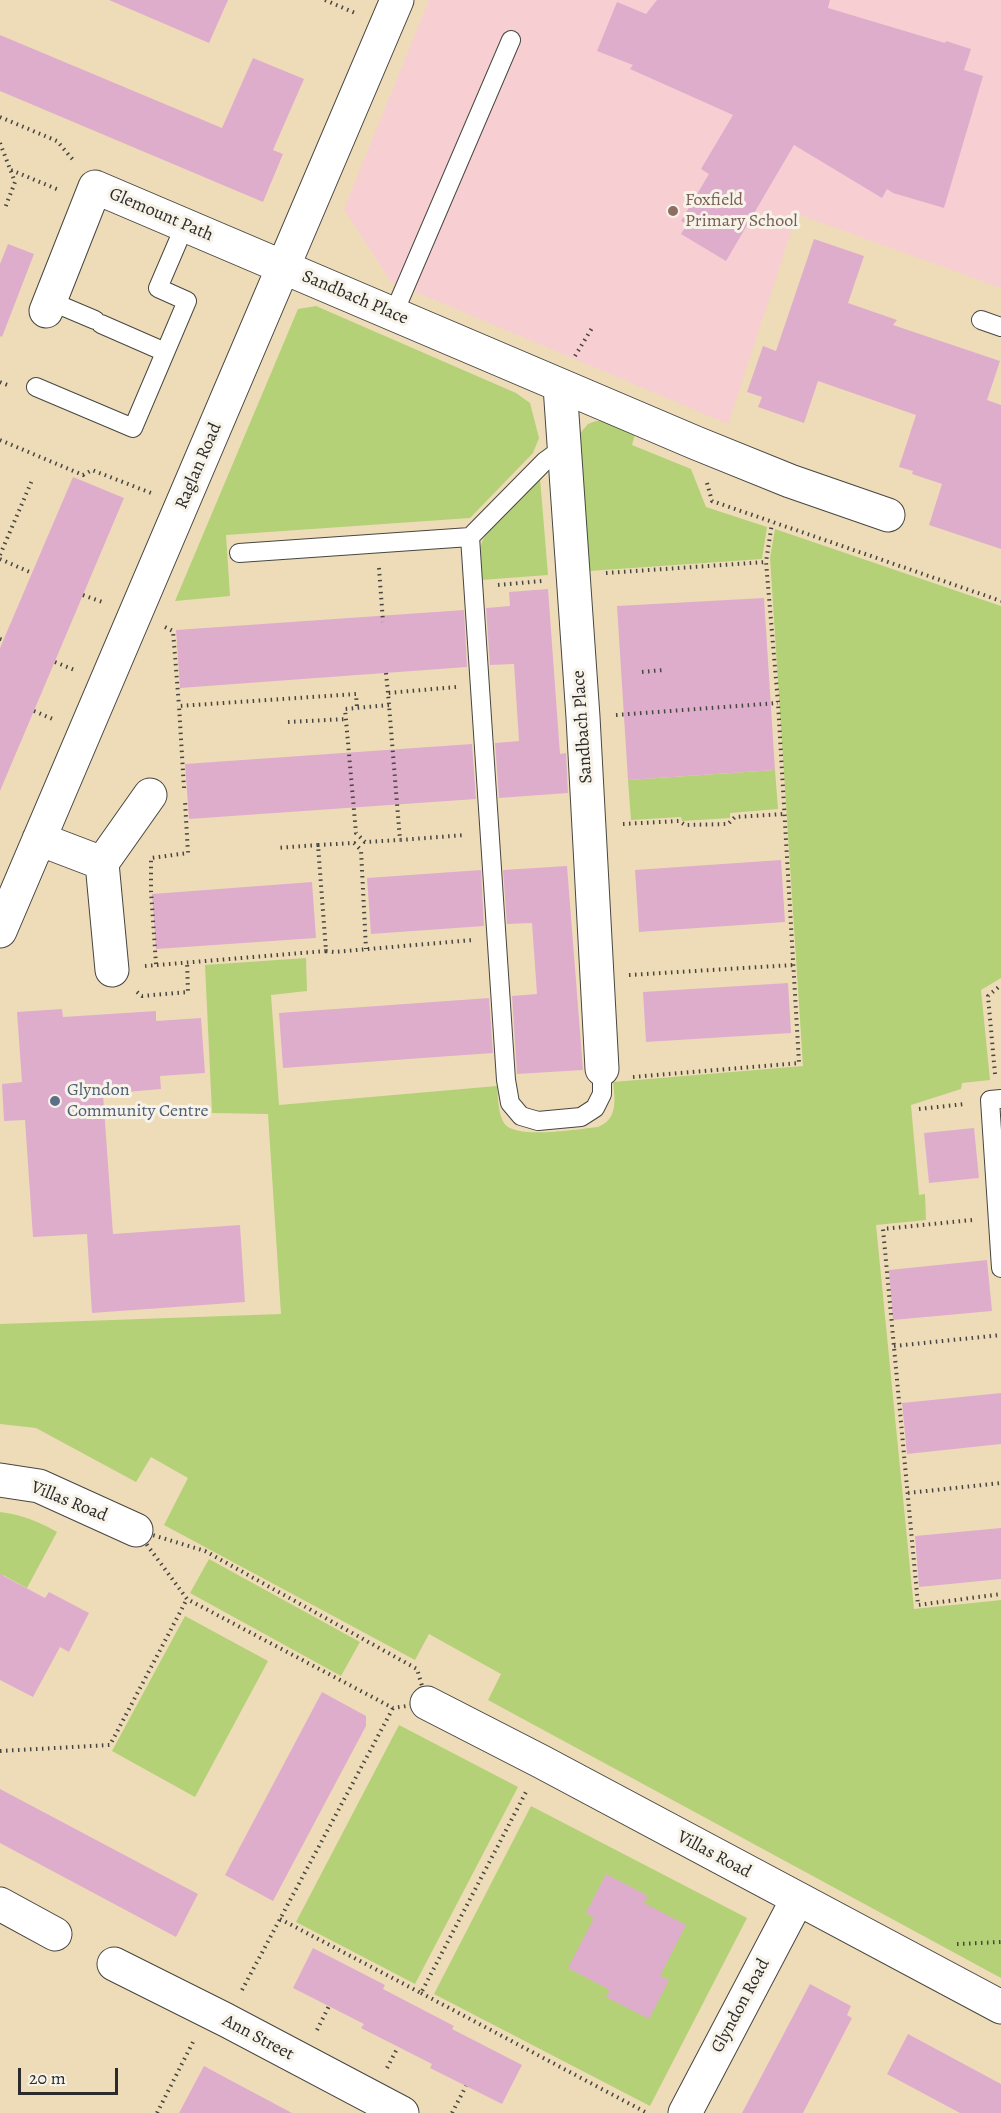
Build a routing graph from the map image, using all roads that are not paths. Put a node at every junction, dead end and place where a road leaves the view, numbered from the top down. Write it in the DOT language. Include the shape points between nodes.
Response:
graph roads {
  1 [pos="398,0"];
  2 [pos="511,40"];
  3 [pos="185,225"];
  4 [pos="283,267"];
  5 [pos="48,306"];
  6 [pos="393,315"];
  7 [pos="981,320"];
  8 [pos="1001,327"];
  9 [pos="165,352"];
  10 [pos="565,375"];
  11 [pos="36,387"];
  12 [pos="563,448"];
  13 [pos="888,515"];
  14 [pos="470,537"];
  15 [pos="239,553"];
  16 [pos="150,795"];
  17 [pos="39,839"];
  18 [pos="102,863"];
  19 [pos="0,931"];
  20 [pos="112,970"];
  21 [pos="602,1074"];
  22 [pos="996,1100"];
  23 [pos="1001,1268"];
  24 [pos="0,1480"];
  25 [pos="136,1530"];
  26 [pos="427,1703"];
  27 [pos="797,1900"];
  28 [pos="0,1904"];
  29 [pos="55,1934"];
  30 [pos="114,1964"];
  31 [pos="1001,2007"];
  32 [pos="402,2113"];
  33 [pos="685,2113"];
  1 -- 4 [label="street, Raglan Road"];
  2 -- 6 [label="lane"];
  3 -- 4 [label="street, Glemount Path"];
  3 -- 5 [label="street, Glemount Path" via="82,190"];
  3 -- 9 [label="lane" via="158,288 187,301"];
  4 -- 6 [label="street, Sandbach Place"];
  4 -- 17 [label="street, Raglan Road"];
  5 -- 9 [label="lane" via="98,322"];
  6 -- 10 [label="street, Sandbach Place"];
  7 -- 8 [label="lane"];
  9 -- 11 [label="lane" via="133,428"];
  10 -- 12 [label="street, Sandbach Place"];
  10 -- 13 [label="street, Sandbach Place" via="790,481"];
  12 -- 14 [label="lane" via="545,461"];
  12 -- 21 [label="street, Sandbach Place" via="583,717"];
  14 -- 15 [label="lane"];
  14 -- 21 [label="lane" via="510,1103 521,1116 538,1121 581,1117 595,1108 602,1094"];
  16 -- 18 [label="street"];
  17 -- 18 [label="street"];
  17 -- 19 [label="street, Raglan Road"];
  18 -- 20 [label="street"];
  22 -- 23 [label="lane" via="996,1218"];
  24 -- 25 [label="street, Villas Road" via="39,1486"];
  26 -- 27 [label="street, Villas Road"];
  27 -- 31 [label="street, Villas Road"];
  27 -- 33 [label="street, Glyndon Road"];
  28 -- 29 [label="street"];
  30 -- 32 [label="street, Ann Street"];
}
